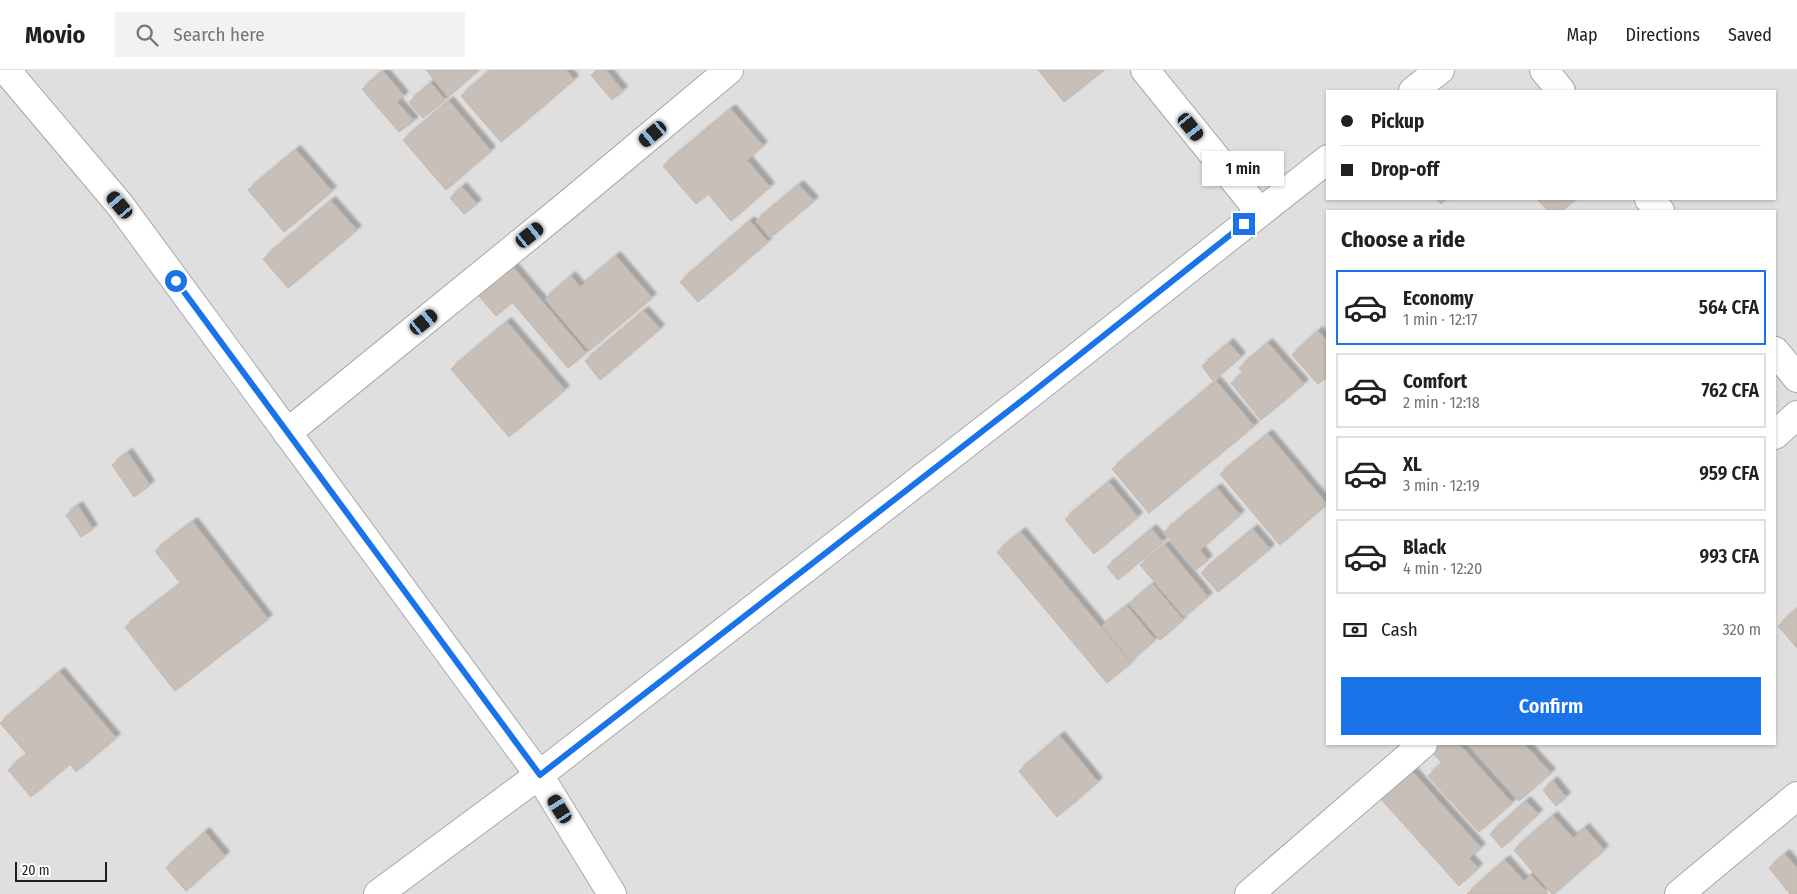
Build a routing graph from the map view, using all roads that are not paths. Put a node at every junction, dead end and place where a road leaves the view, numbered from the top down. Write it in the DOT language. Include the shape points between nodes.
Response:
graph roads {
  1 [pos="6,70"];
  2 [pos="729,70"];
  3 [pos="1145,70"];
  4 [pos="1440,70"];
  5 [pos="1544,70"];
  6 [pos="1414,90"];
  7 [pos="1560,90"];
  8 [pos="1326,161"];
  9 [pos="1650,200"];
  10 [pos="1659,210"];
  11 [pos="1260,212"];
  12 [pos="1776,353"];
  13 [pos="1797,378"];
  14 [pos="1797,415"];
  15 [pos="287,433"];
  16 [pos="1776,434"];
  17 [pos="1422,745"];
  18 [pos="540,775"];
  19 [pos="1797,796"];
  20 [pos="378,894"];
  21 [pos="612,894"];
  22 [pos="1249,894"];
  23 [pos="1680,894"];
  1 -- 15 [label="street" via="120,205"];
  2 -- 15 [label="street"];
  3 -- 11 [label="street"];
  4 -- 6 [label="street"];
  5 -- 7 [label="street"];
  8 -- 11 [label="street"];
  9 -- 10 [label="street"];
  11 -- 18 [label="street"];
  12 -- 13 [label="street"];
  14 -- 16 [label="street"];
  15 -- 18 [label="street"];
  17 -- 22 [label="street"];
  18 -- 20 [label="street"];
  18 -- 21 [label="street"];
  19 -- 23 [label="street"];
}
